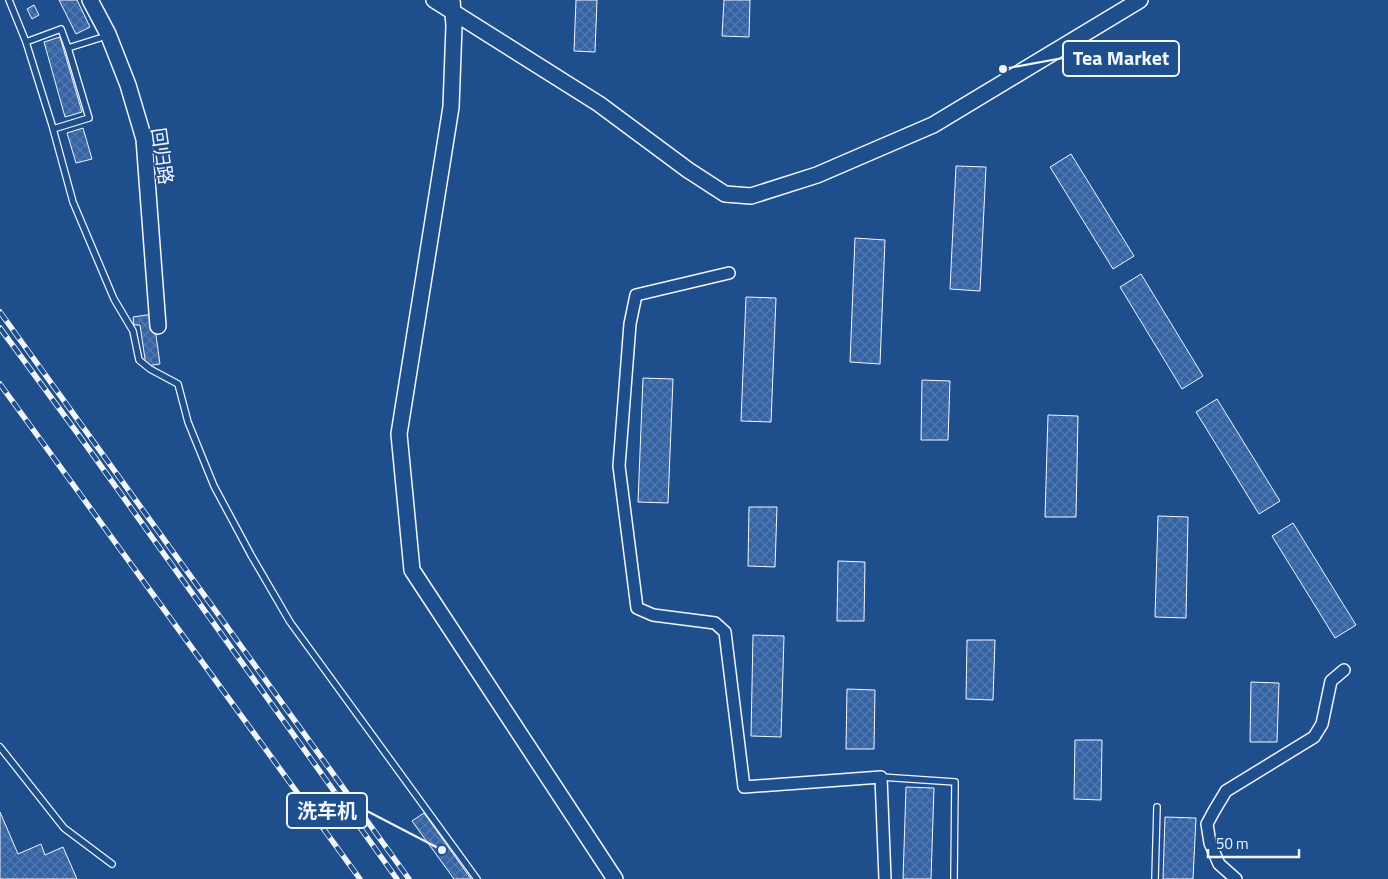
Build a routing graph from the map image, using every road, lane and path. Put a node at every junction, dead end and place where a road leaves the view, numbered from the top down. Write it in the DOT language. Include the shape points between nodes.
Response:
graph roads {
  1 [pos="9,0"];
  2 [pos="90,0"];
  3 [pos="434,0"];
  4 [pos="1140,0"];
  5 [pos="452,5"];
  6 [pos="100,38"];
  7 [pos="26,42"];
  8 [pos="68,48"];
  9 [pos="53,129"];
  10 [pos="729,273"];
  11 [pos="158,326"];
  12 [pos="1344,670"];
  13 [pos="0,747"];
  14 [pos="881,777"];
  15 [pos="1156,807"];
  16 [pos="112,864"];
  17 [pos="477,879"];
  18 [pos="615,879"];
  19 [pos="886,879"];
  20 [pos="954,879"];
  21 [pos="1155,879"];
  22 [pos="1236,879"];
  1 -- 7 [label="lane"];
  2 -- 11 [label="street, 回归路" via="108,34 144,139"];
  3 -- 5 [label="street"];
  4 -- 5 [label="street" via="933,125 817,175 751,196 725,194"];
  5 -- 18 [label="street" via="452,107 399,434 412,570"];
  6 -- 8 [label="lane"];
  7 -- 8 [label="lane" via="61,29"];
  7 -- 9 [label="lane"];
  8 -- 9 [label="lane" via="89,118"];
  9 -- 17 [label="lane" via="73,202 114,299 133,331 139,360 178,384 188,422 214,486 290,622"];
  10 -- 14 [label="street" via="636,295 630,324 619,466 638,608 653,615 715,623 725,632 744,787"];
  12 -- 22 [label="street" via="1331,681 1322,724 1314,737 1226,791 1207,824 1218,864"];
  13 -- 16 [label="lane" via="64,828"];
  14 -- 19 [label="street"];
  14 -- 20 [label="lane" via="955,782"];
  15 -- 21 [label="lane"];
}
